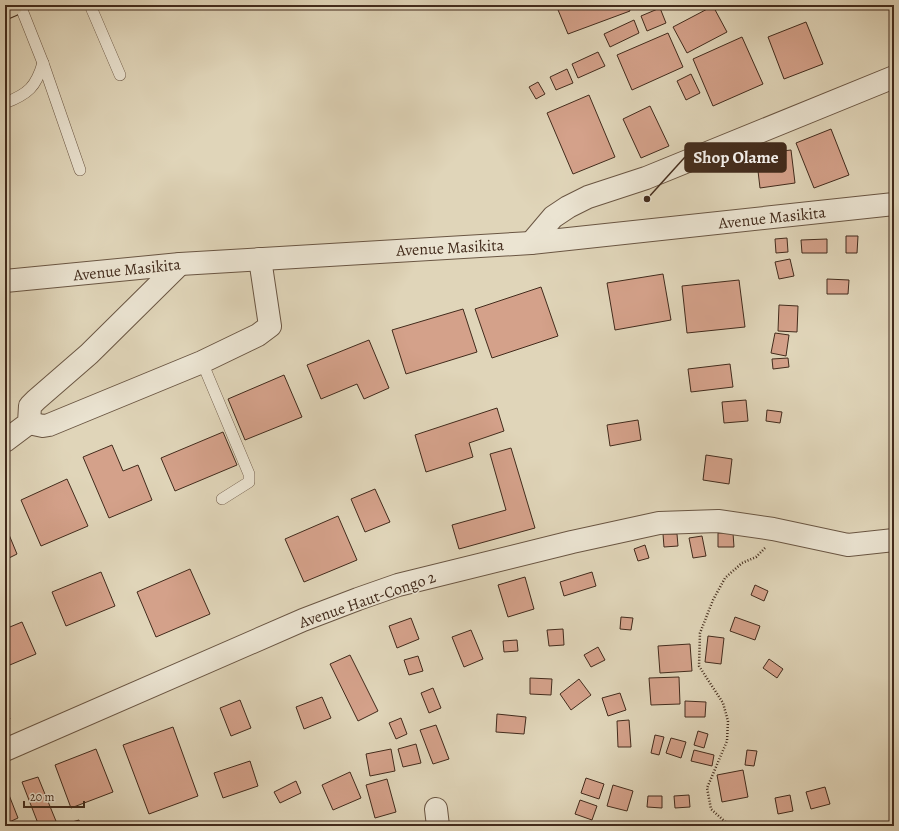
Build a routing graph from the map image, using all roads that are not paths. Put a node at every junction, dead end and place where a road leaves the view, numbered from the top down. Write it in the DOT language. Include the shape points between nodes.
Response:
graph roads {
  1 [pos="12,5"];
  2 [pos="20,5"];
  3 [pos="90,5"];
  4 [pos="5,8"];
  5 [pos="43,63"];
  6 [pos="120,75"];
  7 [pos="894,77"];
  8 [pos="5,103"];
  9 [pos="80,170"];
  10 [pos="894,204"];
  11 [pos="531,242"];
  12 [pos="260,259"];
  13 [pos="180,264"];
  14 [pos="5,281"];
  15 [pos="202,362"];
  16 [pos="29,422"];
  17 [pos="5,441"];
  18 [pos="222,499"];
  19 [pos="894,540"];
  20 [pos="5,750"];
  1 -- 4 [label="main road"];
  2 -- 5 [label="lane"];
  3 -- 6 [label="lane"];
  5 -- 8 [label="lane" via="33,87"];
  5 -- 9 [label="lane"];
  7 -- 11 [label="street" via="568,207 553,217"];
  10 -- 11 [label="street, Avenue Masikita"];
  11 -- 12 [label="street, Avenue Masikita"];
  12 -- 13 [label="street, Avenue Masikita"];
  12 -- 15 [label="street" via="270,326 258,335"];
  13 -- 14 [label="street, Avenue Masikita"];
  13 -- 16 [label="street" via="89,354 30,406"];
  15 -- 16 [label="street" via="49,425"];
  15 -- 18 [label="lane" via="249,474 249,482"];
  16 -- 17 [label="street"];
  19 -- 20 [label="street, Avenue Haut-Congo 2" via="848,545 773,529 718,521 659,523 572,542 398,585 303,620"];
}
